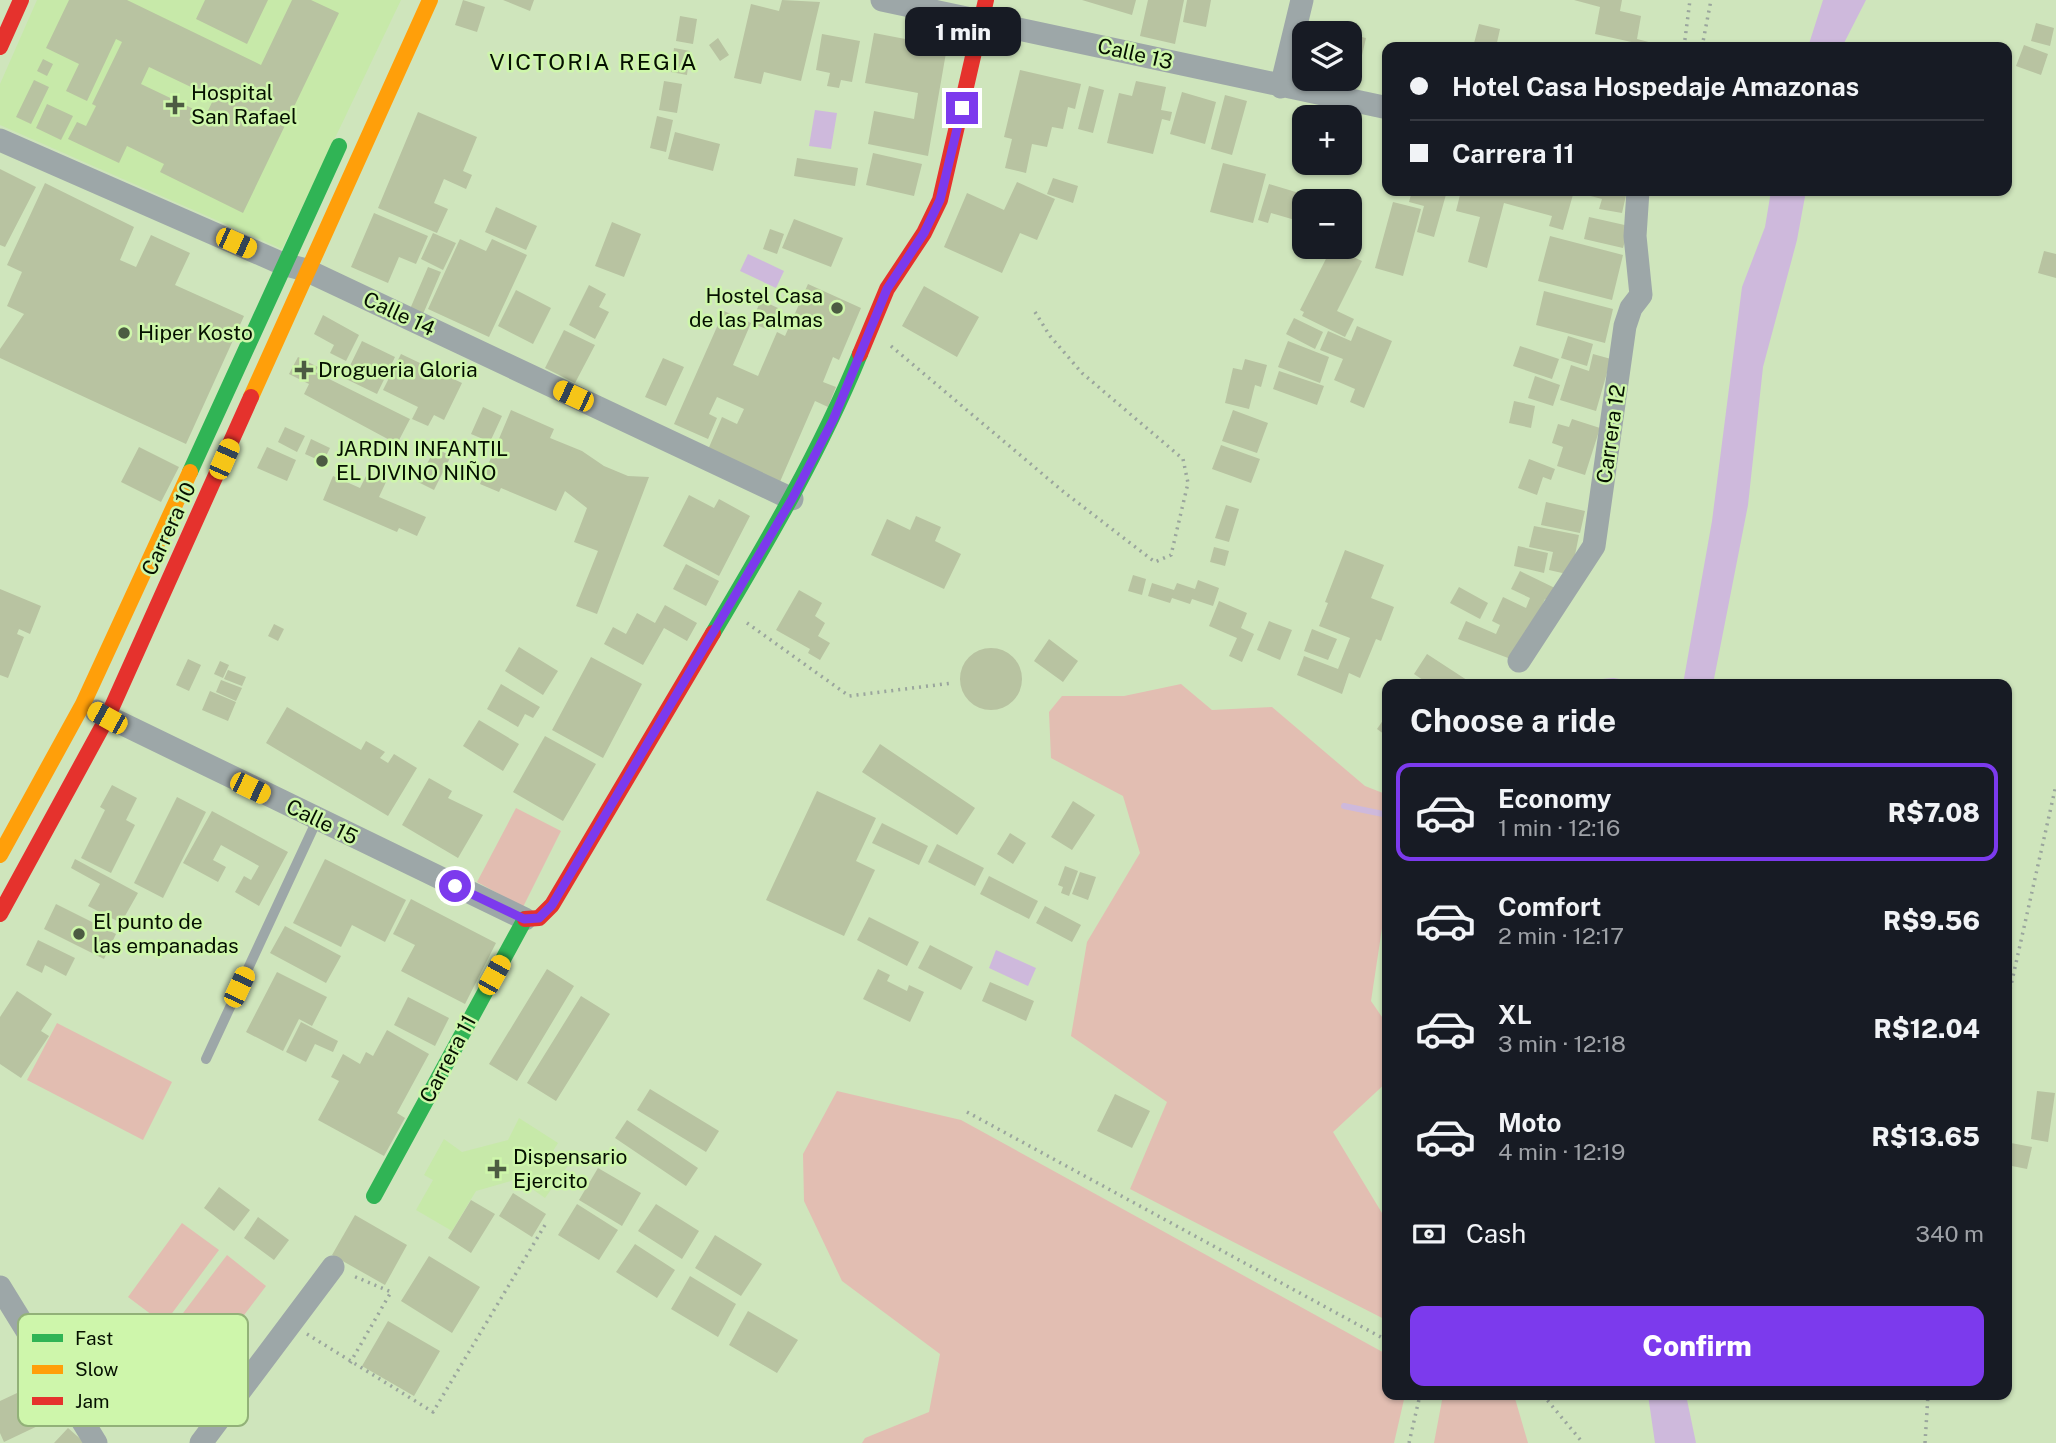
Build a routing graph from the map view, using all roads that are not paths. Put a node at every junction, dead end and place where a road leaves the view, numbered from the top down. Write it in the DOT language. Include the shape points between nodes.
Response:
graph roads {
  1 [pos="21,0"];
  2 [pos="430,0"];
  3 [pos="883,0"];
  4 [pos="1302,0"];
  5 [pos="983,9"];
  6 [pos="0,47"];
  7 [pos="1281,87"];
  8 [pos="1382,107"];
  9 [pos="349,125"];
  10 [pos="0,140"];
  11 [pos="1638,196"];
  12 [pos="283,264"];
  13 [pos="306,270"];
  14 [pos="792,499"];
  15 [pos="1519,661"];
  16 [pos="83,704"];
  17 [pos="107,718"];
  18 [pos="317,820"];
  19 [pos="0,855"];
  20 [pos="0,915"];
  21 [pos="524,919"];
  22 [pos="206,1059"];
  23 [pos="374,1196"];
  24 [pos="333,1267"];
  25 [pos="0,1287"];
  26 [pos="18,1316"];
  27 [pos="248,1380"];
  28 [pos="86,1426"];
  29 [pos="214,1426"];
  30 [pos="96,1443"];
  31 [pos="201,1443"];
  1 -- 6 [label="main road"];
  2 -- 13 [label="main road, Carrera 10"];
  3 -- 5 [label="street, Calle 13"];
  4 -- 7 [label="street"];
  5 -- 7 [label="street, Calle 13"];
  5 -- 14 [label="main road" via="940,200 887,289 833,420"];
  7 -- 8 [label="street, Calle 13"];
  9 -- 12 [label="main road, Carrera 10"];
  10 -- 12 [label="street, Calle 14"];
  11 -- 15 [label="street, Carrera 12" via="1635,236 1641,295 1625,326 1594,545"];
  12 -- 13 [label="street, Calle 14"];
  12 -- 16 [label="main road, Carrera 10"];
  13 -- 14 [label="street, Calle 14"];
  13 -- 17 [label="main road, Carrera 10"];
  14 -- 21 [label="main road" via="552,905 539,918"];
  16 -- 17 [label="street, Calle 15"];
  16 -- 19 [label="main road, Carrera 10"];
  17 -- 18 [label="street, Calle 15"];
  17 -- 20 [label="main road, Carrera 10"];
  18 -- 21 [label="street, Calle 15"];
  18 -- 22 [label="lane"];
  21 -- 23 [label="main road, Carrera 11"];
  24 -- 27 [label="street"];
  25 -- 26 [label="street"];
  28 -- 30 [label="street"];
  29 -- 31 [label="street"];
}
